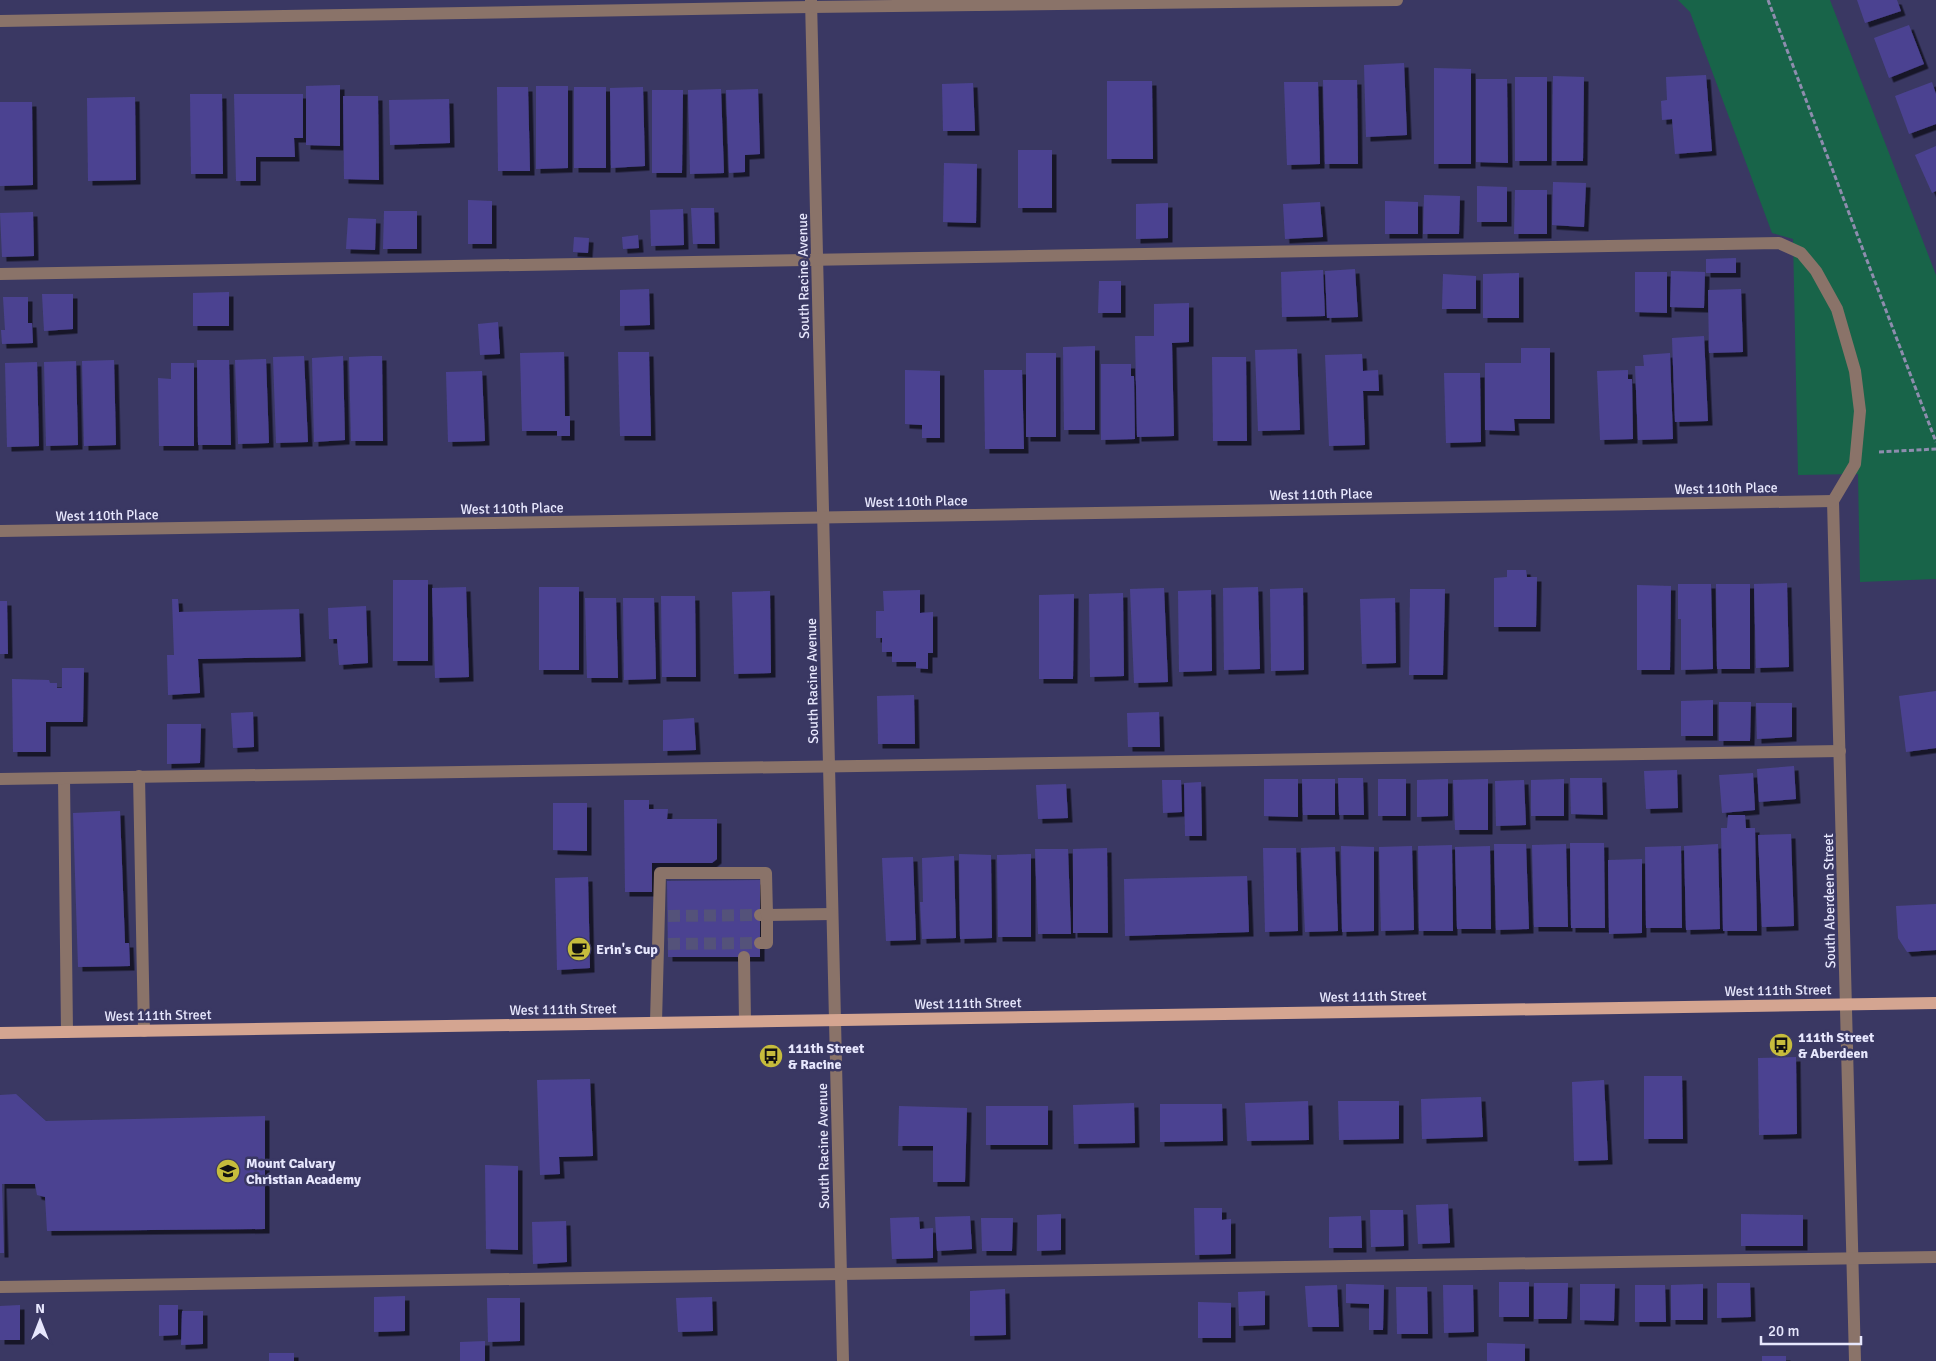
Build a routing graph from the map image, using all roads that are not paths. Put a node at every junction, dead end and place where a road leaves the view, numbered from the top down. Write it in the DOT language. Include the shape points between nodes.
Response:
graph roads {
  1 [pos="1397,0"];
  2 [pos="811,4"];
  3 [pos="0,21"];
  4 [pos="817,259"];
  5 [pos="0,274"];
  6 [pos="1834,501"];
  7 [pos="823,518"];
  8 [pos="0,531"];
  9 [pos="1840,751"];
  10 [pos="829,766"];
  11 [pos="139,776"];
  12 [pos="0,778"];
  13 [pos="64,778"];
  14 [pos="832,914"];
  15 [pos="763,915"];
  16 [pos="760,943"];
  17 [pos="744,957"];
  18 [pos="1936,1003"];
  19 [pos="1847,1004"];
  20 [pos="835,1020"];
  21 [pos="745,1021"];
  22 [pos="656,1022"];
  23 [pos="144,1031"];
  24 [pos="67,1032"];
  25 [pos="0,1033"];
  26 [pos="1936,1256"];
  27 [pos="1853,1258"];
  28 [pos="841,1274"];
  29 [pos="0,1287"];
  30 [pos="843,1361"];
  31 [pos="1855,1361"];
  1 -- 2 [label="street"];
  2 -- 3 [label="street"];
  2 -- 4 [label="street, South Racine Avenue"];
  4 -- 5 [label="street"];
  4 -- 6 [label="street" via="1779,243 1801,253 1816,270 1837,309 1855,371 1860,411 1855,464"];
  4 -- 7 [label="street, South Racine Avenue"];
  6 -- 7 [label="street, West 110th Place"];
  6 -- 9 [label="street, South Aberdeen Street"];
  7 -- 8 [label="street, West 110th Place"];
  7 -- 10 [label="street, South Racine Avenue"];
  9 -- 10 [label="street"];
  9 -- 19 [label="street, South Aberdeen Street"];
  10 -- 11 [label="street"];
  10 -- 14 [label="street, South Racine Avenue"];
  11 -- 13 [label="street"];
  11 -- 23 [label="street"];
  12 -- 13 [label="street"];
  13 -- 24 [label="street"];
  14 -- 15 [label="street"];
  14 -- 20 [label="street, South Racine Avenue"];
  15 -- 16 [label="street" via="767,943"];
  15 -- 22 [label="street" via="766,873 660,873 663,944"];
  17 -- 21 [label="street"];
  18 -- 19 [label="main road, West 111th Street"];
  19 -- 20 [label="main road, West 111th Street"];
  19 -- 27 [label="street, South Aberdeen Street"];
  20 -- 21 [label="main road, West 111th Street"];
  20 -- 28 [label="street, South Racine Avenue"];
  21 -- 22 [label="main road, West 111th Street"];
  22 -- 23 [label="main road, West 111th Street"];
  23 -- 24 [label="main road, West 111th Street"];
  24 -- 25 [label="main road, West 111th Street"];
  26 -- 27 [label="street"];
  27 -- 28 [label="street"];
  27 -- 31 [label="street, South Aberdeen Street"];
  28 -- 29 [label="street"];
  28 -- 30 [label="street, South Racine Avenue"];
}
